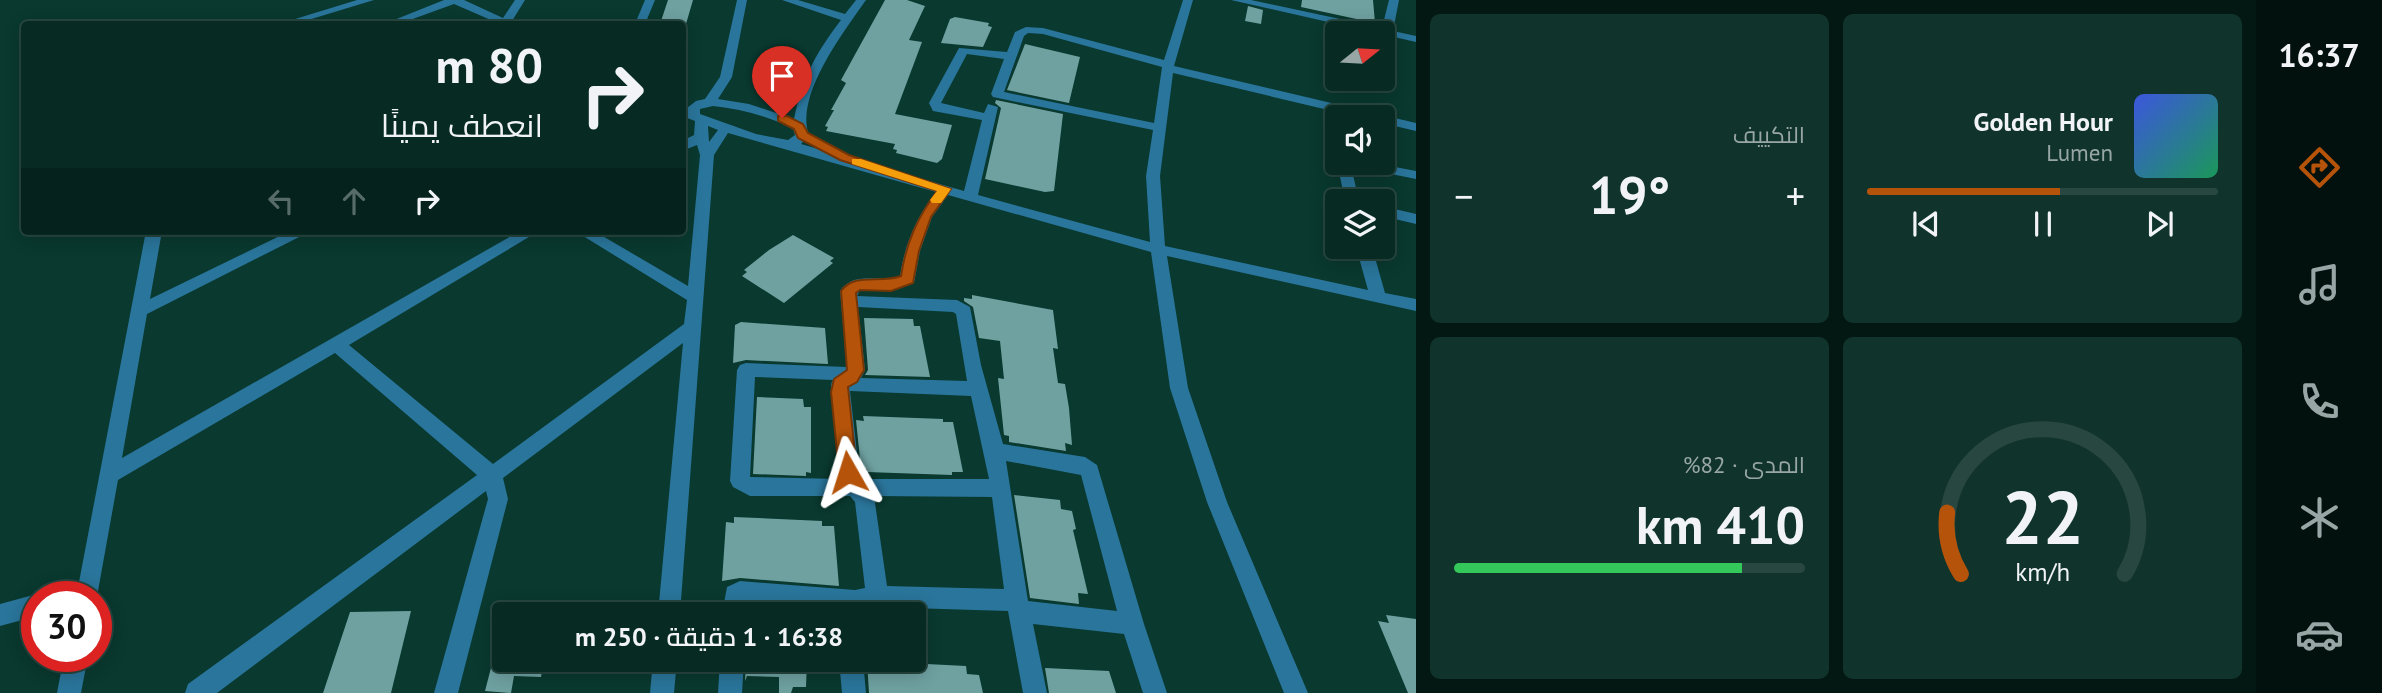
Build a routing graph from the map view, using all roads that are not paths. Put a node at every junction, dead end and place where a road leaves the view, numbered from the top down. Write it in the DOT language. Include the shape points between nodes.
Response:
graph roads {
  1 [pos="369,0"];
  2 [pos="454,0"];
  3 [pos="520,0"];
  4 [pos="650,0"];
  5 [pos="742,0"];
  6 [pos="787,0"];
  7 [pos="861,0"];
  8 [pos="1188,0"];
  9 [pos="1236,0"];
  10 [pos="1394,0"];
  11 [pos="846,18"];
  12 [pos="296,21"];
  13 [pos="398,21"];
  14 [pos="500,21"];
  15 [pos="508,21"];
  16 [pos="641,21"];
  17 [pos="1332,21"];
  18 [pos="1390,21"];
  19 [pos="1395,35"];
  20 [pos="1416,39"];
  21 [pos="1011,56"];
  22 [pos="1168,67"];
  23 [pos="726,77"];
  24 [pos="997,94"];
  25 [pos="805,96"];
  26 [pos="731,105"];
  27 [pos="1325,106"];
  28 [pos="697,110"];
  29 [pos="987,117"];
  30 [pos="782,118"];
  31 [pos="1395,122"];
  32 [pos="726,127"];
  33 [pos="1416,127"];
  34 [pos="1160,128"];
  35 [pos="801,131"];
  36 [pos="789,144"];
  37 [pos="704,146"];
  38 [pos="686,147"];
  39 [pos="845,158"];
  40 [pos="1395,172"];
  41 [pos="1416,176"];
  42 [pos="945,189"];
  43 [pos="970,197"];
  44 [pos="1395,214"];
  45 [pos="1416,219"];
  46 [pos="153,235"];
  47 [pos="295,235"];
  48 [pos="524,235"];
  49 [pos="590,235"];
  50 [pos="1158,250"];
  51 [pos="1367,259"];
  52 [pos="1378,298"];
  53 [pos="697,299"];
  54 [pos="849,301"];
  55 [pos="1416,305"];
  56 [pos="139,312"];
  57 [pos="694,326"];
  58 [pos="336,344"];
  59 [pos="847,379"];
  60 [pos="978,389"];
  61 [pos="995,451"];
  62 [pos="492,475"];
  63 [pos="108,476"];
  64 [pos="999,488"];
  65 [pos="856,489"];
  66 [pos="89,581"];
  67 [pos="877,596"];
  68 [pos="670,602"];
  69 [pos="734,602"];
  70 [pos="811,602"];
  71 [pos="865,602"];
  72 [pos="1018,605"];
  73 [pos="21,609"];
  74 [pos="0,615"];
  75 [pos="1132,624"];
  76 [pos="73,672"];
  77 [pos="664,672"];
  78 [pos="731,672"];
  79 [pos="852,672"];
  80 [pos="69,693"];
  81 [pos="197,693"];
  82 [pos="446,693"];
  83 [pos="662,693"];
  84 [pos="730,693"];
  85 [pos="854,693"];
  86 [pos="1035,693"];
  87 [pos="1155,693"];
  88 [pos="1296,693"];
  1 -- 12 [label="street"];
  2 -- 13 [label="street"];
  2 -- 14 [label="street"];
  3 -- 15 [label="street"];
  4 -- 16 [label="street"];
  5 -- 23 [label="street"];
  6 -- 11 [label="street"];
  7 -- 11 [label="street"];
  8 -- 22 [label="street"];
  9 -- 17 [label="street"];
  10 -- 18 [label="street"];
  11 -- 25 [label="street" via="820,57"];
  19 -- 20 [label="street"];
  21 -- 22 [label="street" via="1018,34 1033,30"];
  21 -- 24 [label="street"];
  21 -- 29 [label="street" via="963,50 935,103 938,108"];
  22 -- 27 [label="street"];
  22 -- 34 [label="street"];
  23 -- 26 [label="street"];
  23 -- 28 [label="street"];
  24 -- 29 [label="street"];
  24 -- 34 [label="street"];
  25 -- 30 [label="street"];
  25 -- 35 [label="street"];
  26 -- 28 [label="street"];
  26 -- 30 [label="street"];
  28 -- 32 [label="street"];
  28 -- 37 [label="street"];
  29 -- 43 [label="street"];
  30 -- 35 [label="street"];
  31 -- 33 [label="street"];
  32 -- 36 [label="street"];
  32 -- 37 [label="street"];
  34 -- 50 [label="street" via="1153,176"];
  35 -- 36 [label="street"];
  35 -- 39 [label="street"];
  36 -- 39 [label="street"];
  37 -- 38 [label="street"];
  37 -- 53 [label="street"];
  39 -- 42 [label="street"];
  40 -- 41 [label="street"];
  42 -- 43 [label="street"];
  42 -- 54 [label="street" via="925,216 908,279 891,285 856,284 848,291"];
  43 -- 50 [label="street"];
  44 -- 45 [label="street"];
  46 -- 56 [label="street"];
  47 -- 56 [label="street"];
  48 -- 58 [label="street"];
  49 -- 53 [label="street"];
  50 -- 52 [label="street"];
  50 -- 88 [label="street" via="1179,388 1217,502"];
  51 -- 52 [label="street"];
  52 -- 55 [label="street"];
  53 -- 57 [label="street"];
  54 -- 59 [label="street"];
  54 -- 60 [label="street" via="962,309"];
  56 -- 63 [label="street"];
  57 -- 62 [label="street"];
  57 -- 68 [label="street"];
  58 -- 62 [label="street"];
  58 -- 63 [label="street"];
  59 -- 60 [label="street"];
  59 -- 65 [label="street" via="848,472"];
  59 -- 65 [label="street" via="746,370 740,481 750,487"];
  60 -- 61 [label="street"];
  61 -- 64 [label="street"];
  61 -- 75 [label="street" via="1085,465"];
  62 -- 81 [label="street"];
  62 -- 82 [label="street" via="498,499"];
  63 -- 66 [label="street"];
  64 -- 65 [label="street"];
  64 -- 72 [label="street"];
  65 -- 67 [label="street" via="865,499"];
  67 -- 71 [label="street"];
  67 -- 72 [label="street"];
  69 -- 70 [label="street" via="740,592"];
  72 -- 75 [label="street"];
  72 -- 86 [label="street"];
  73 -- 74 [label="street"];
  75 -- 87 [label="street"];
  76 -- 80 [label="street"];
  77 -- 83 [label="street"];
  78 -- 84 [label="street"];
  79 -- 85 [label="street"];
}
